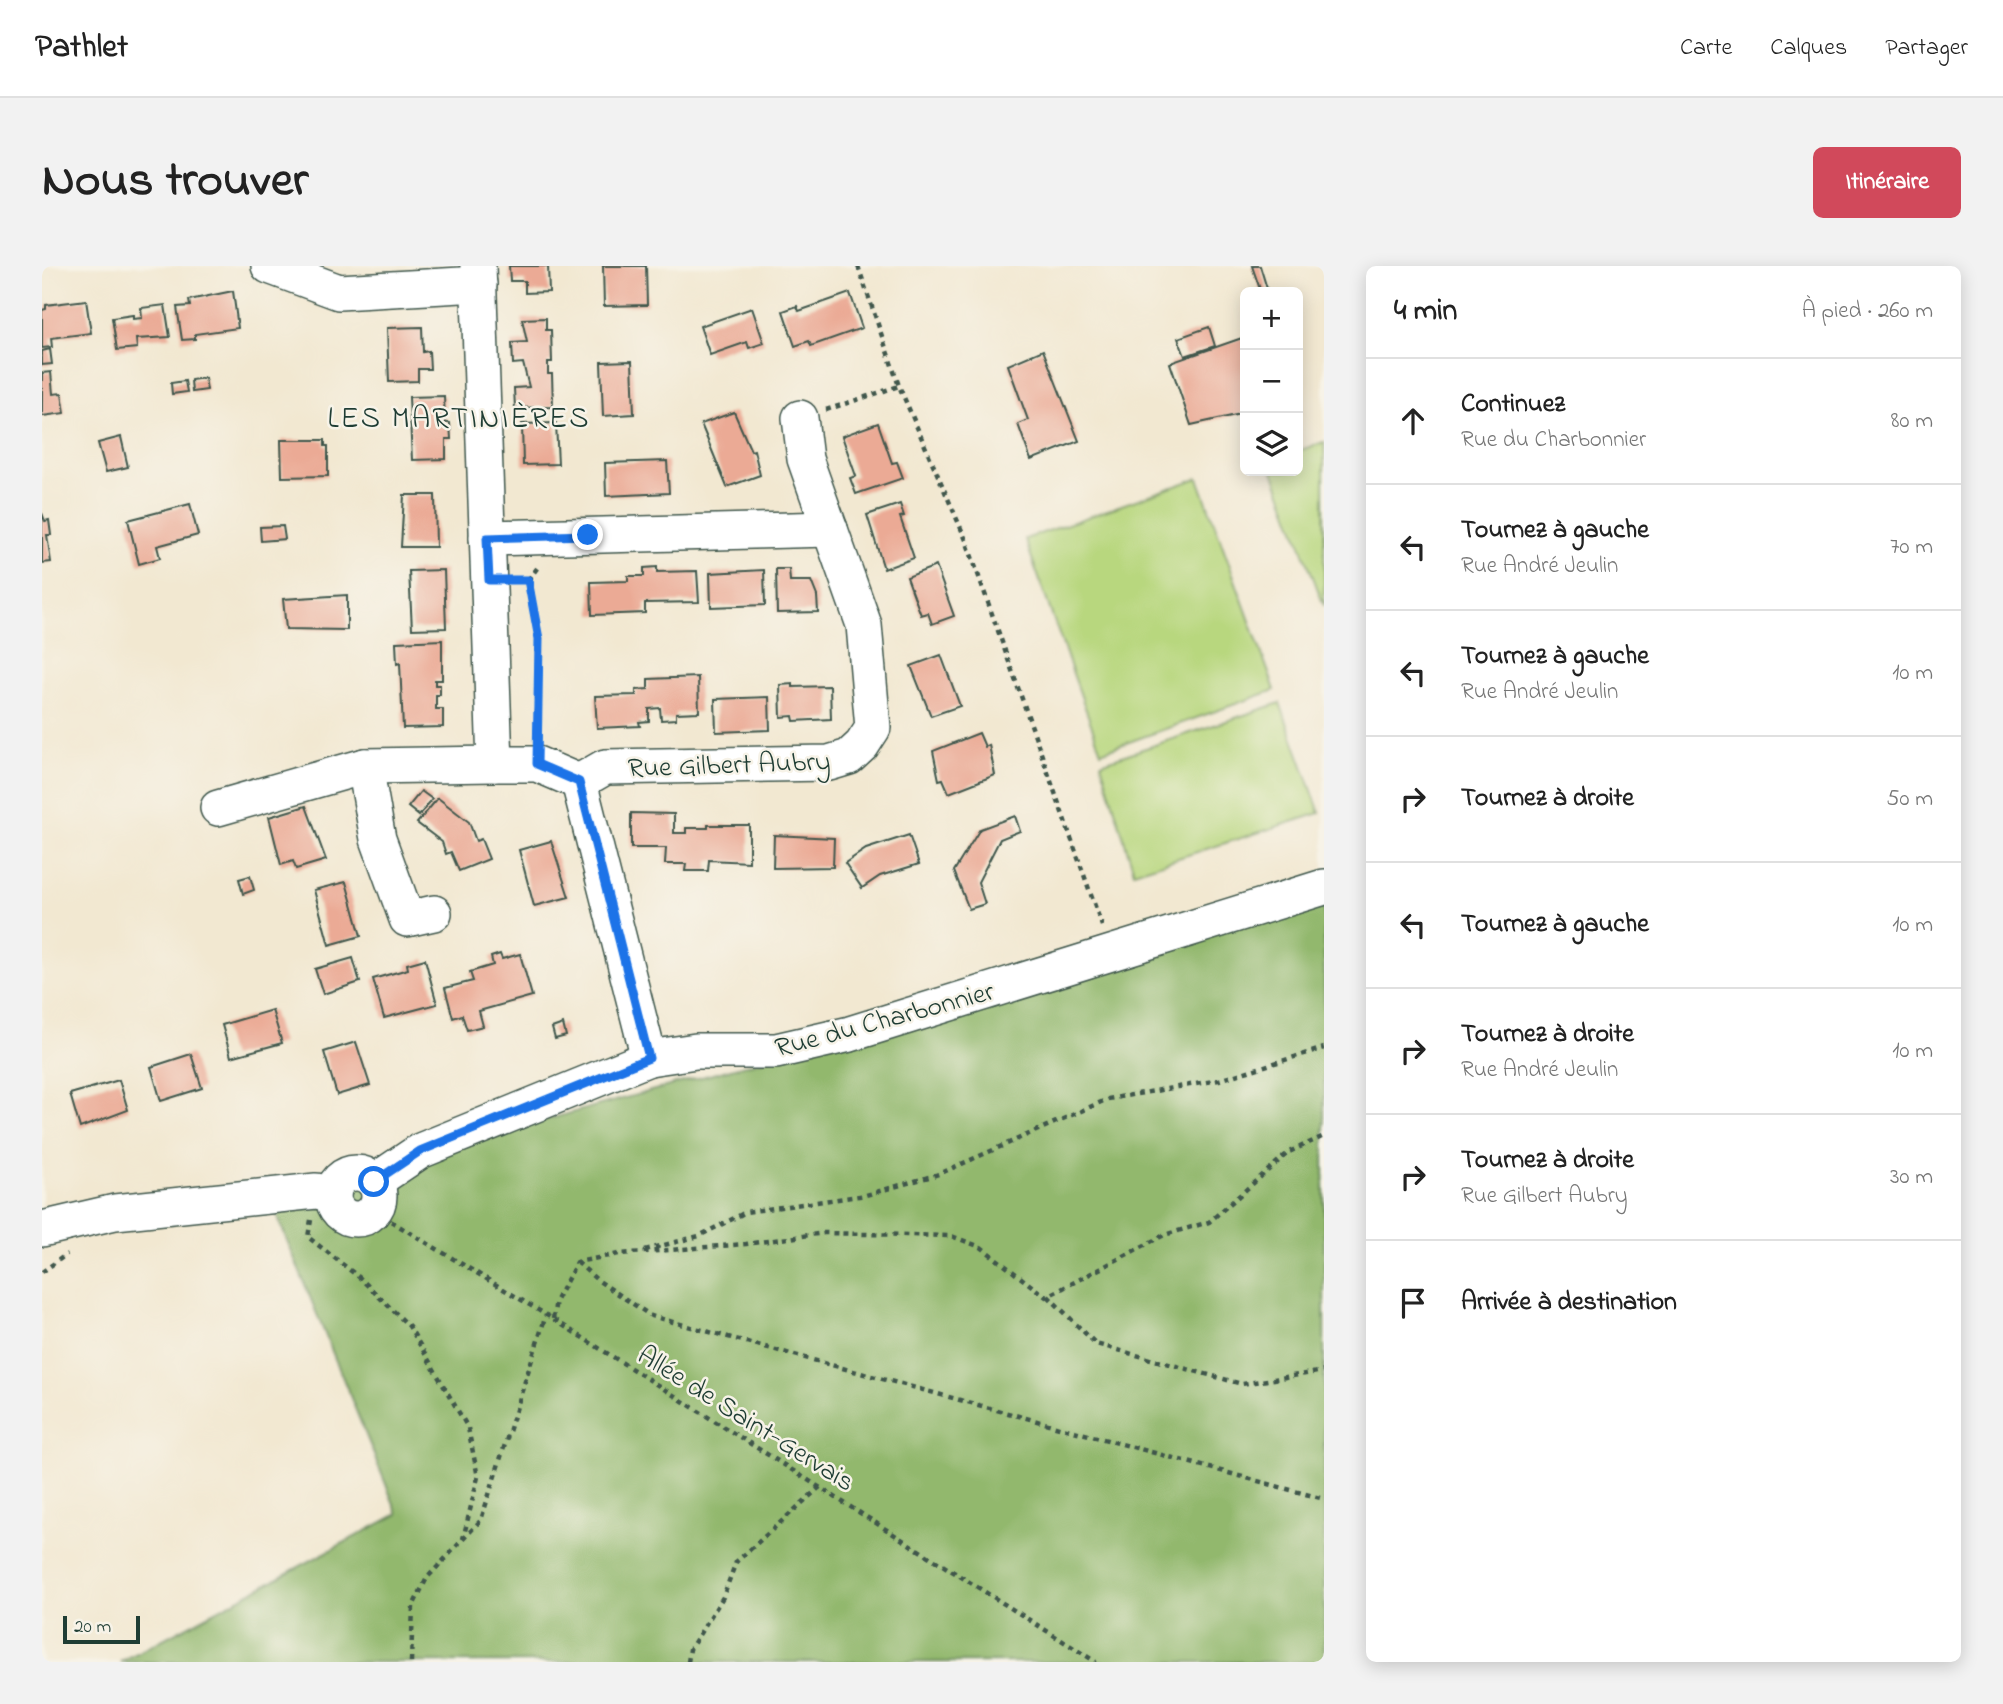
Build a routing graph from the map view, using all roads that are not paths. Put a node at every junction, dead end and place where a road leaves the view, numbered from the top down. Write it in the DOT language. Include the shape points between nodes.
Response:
graph roads {
  1 [pos="270,266"];
  2 [pos="479,275"];
  3 [pos="800,418"];
  4 [pos="830,529"];
  5 [pos="487,538"];
  6 [pos="495,764"];
  7 [pos="365,766"];
  8 [pos="579,782"];
  9 [pos="218,808"];
  10 [pos="1324,887"];
  11 [pos="434,913"];
  12 [pos="649,1058"];
  13 [pos="42,1228"];
  1 -- 2 [label="street" via="340,292"];
  2 -- 5 [label="street"];
  3 -- 4 [label="street, Rue Gilbert Aubry" via="805,459"];
  4 -- 5 [label="street"];
  4 -- 8 [label="street, Rue Gilbert Aubry" via="864,625 873,728 863,745 849,757 829,763 604,767"];
  5 -- 6 [label="street"];
  6 -- 7 [label="street"];
  6 -- 8 [label="street" via="537,764"];
  7 -- 9 [label="street"];
  7 -- 11 [label="street" via="378,839 407,919"];
  8 -- 12 [label="street"];
  10 -- 12 [label="street, Rue du Charbonnier" via="850,1034 776,1051 696,1051"];
  12 -- 13 [label="street, Rue du Charbonnier" via="420,1151 374,1196 359,1173 324,1192 115,1212"];
}
